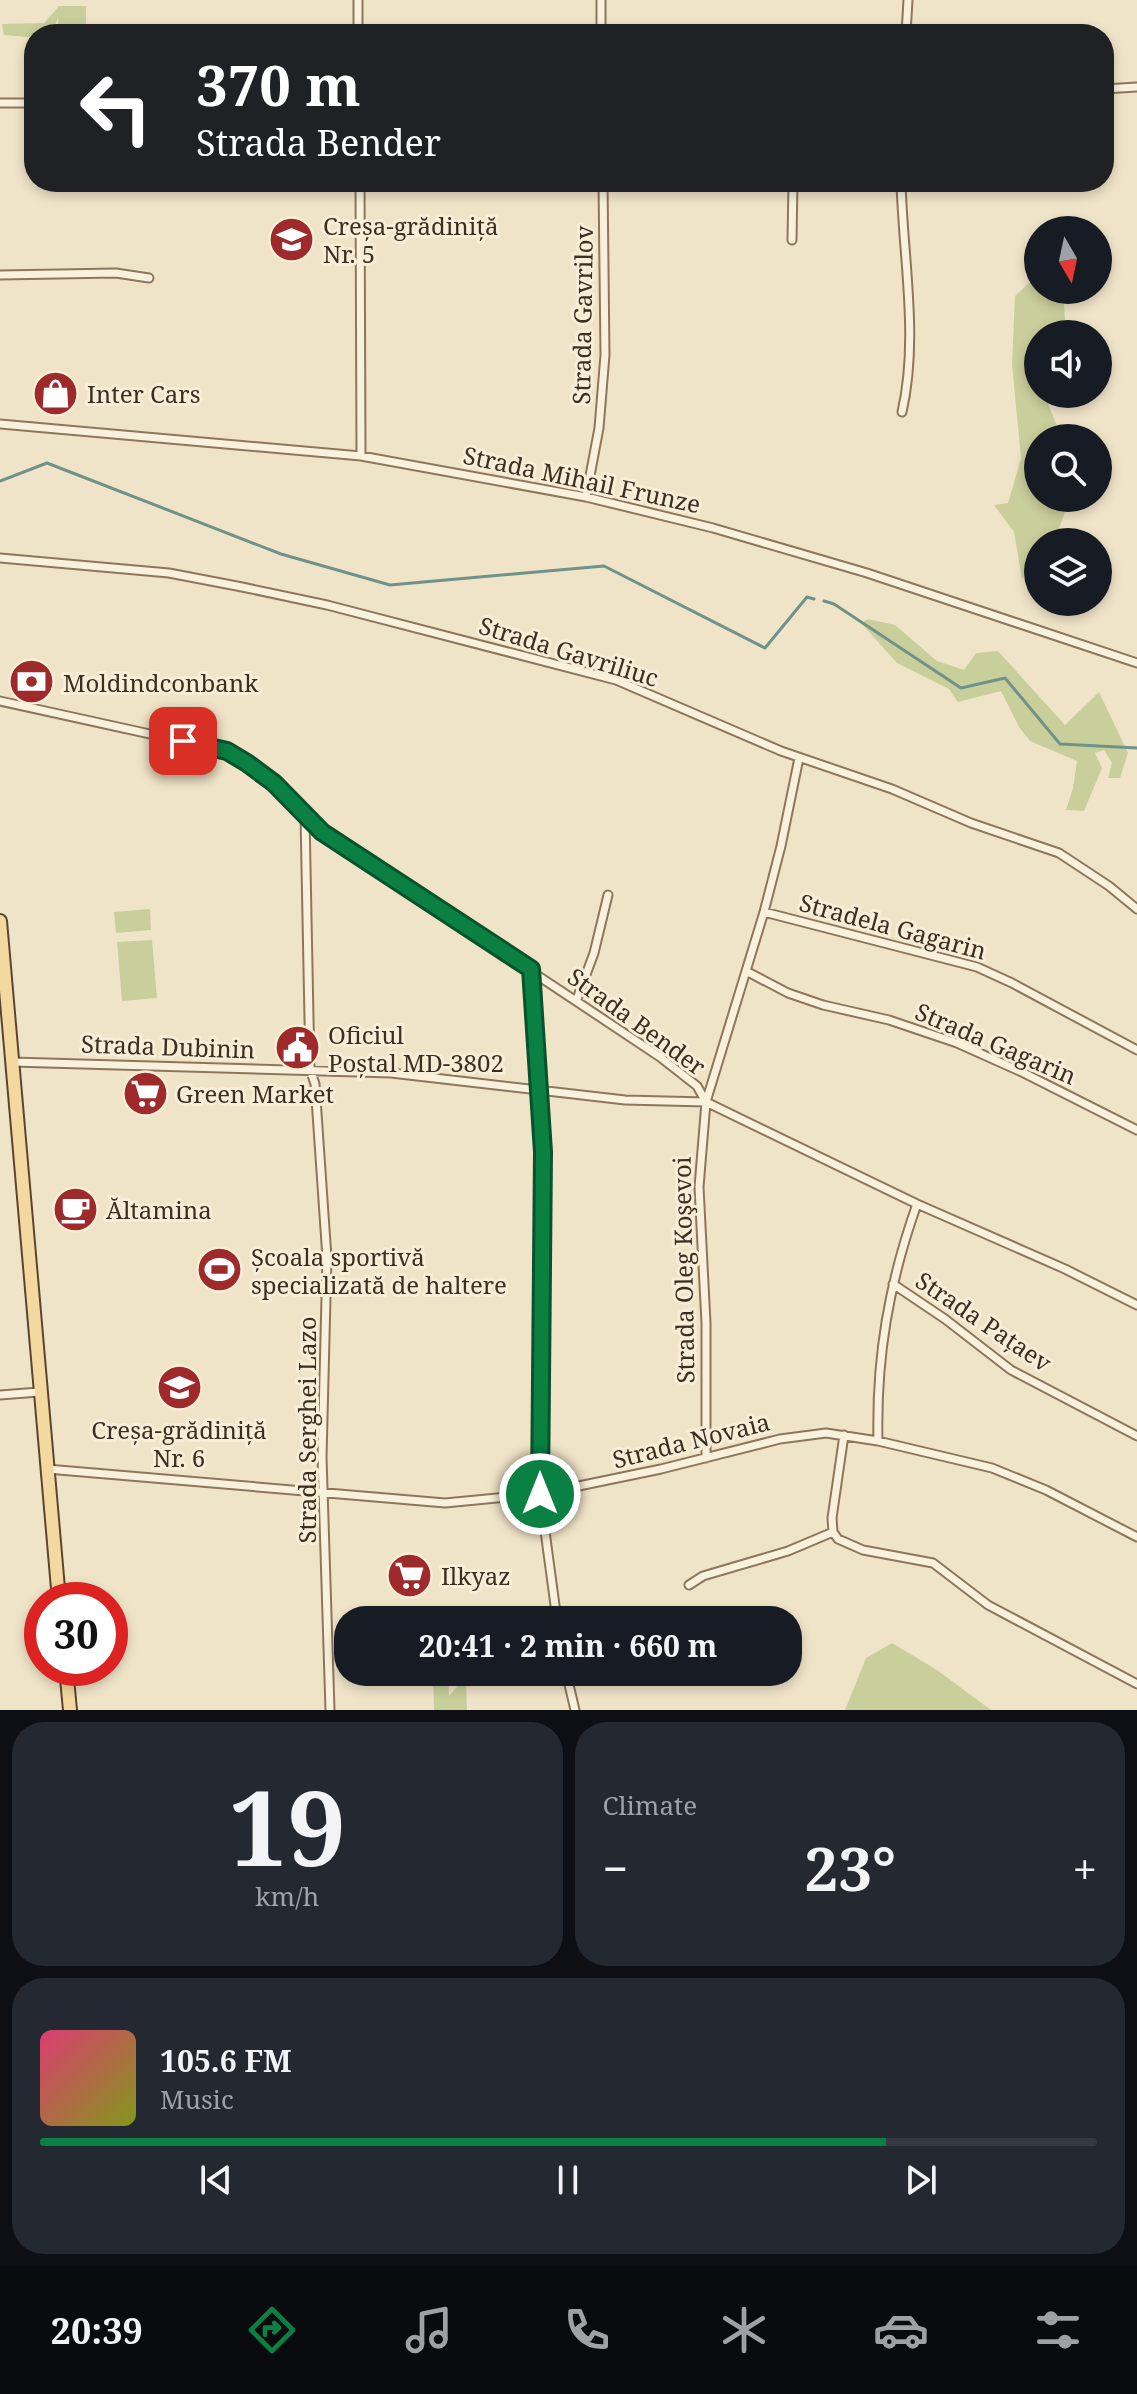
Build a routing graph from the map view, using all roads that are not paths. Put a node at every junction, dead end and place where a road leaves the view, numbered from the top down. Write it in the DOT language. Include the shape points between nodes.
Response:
graph roads {
  1 [pos="358,0"];
  2 [pos="601,0"];
  3 [pos="908,0"];
  4 [pos="358,24"];
  5 [pos="601,24"];
  6 [pos="907,24"];
  7 [pos="1137,87"];
  8 [pos="1114,88"];
  9 [pos="0,103"];
  10 [pos="24,103"];
  11 [pos="360,192"];
  12 [pos="603,192"];
  13 [pos="793,192"];
  14 [pos="902,192"];
  15 [pos="792,240"];
  16 [pos="0,275"];
  17 [pos="149,278"];
  18 [pos="902,412"];
  19 [pos="0,424"];
  20 [pos="361,456"];
  21 [pos="586,497"];
  22 [pos="0,558"];
  23 [pos="1137,663"];
  24 [pos="0,701"];
  25 [pos="799,758"];
  26 [pos="305,816"];
  27 [pos="608,895"];
  28 [pos="1137,909"];
  29 [pos="764,912"];
  30 [pos="0,921"];
  31 [pos="531,969"];
  32 [pos="746,971"];
  33 [pos="577,999"];
  34 [pos="1137,1050"];
  35 [pos="12,1062"];
  36 [pos="310,1069"];
  37 [pos="540,1092"];
  38 [pos="706,1102"];
  39 [pos="1137,1130"];
  40 [pos="917,1204"];
  41 [pos="893,1284"];
  42 [pos="1137,1305"];
  43 [pos="39,1392"];
  44 [pos="0,1395"];
  45 [pos="844,1435"];
  46 [pos="1137,1436"];
  47 [pos="878,1441"];
  48 [pos="706,1458"];
  49 [pos="47,1469"];
  50 [pos="324,1494"];
  51 [pos="540,1494"];
  52 [pos="833,1532"];
  53 [pos="1137,1537"];
  54 [pos="57,1582"];
  55 [pos="689,1585"];
  56 [pos="555,1606"];
  57 [pos="1137,1684"];
  58 [pos="68,1686"];
  59 [pos="569,1686"];
  60 [pos="70,1710"];
  61 [pos="330,1710"];
  62 [pos="575,1710"];
  1 -- 4 [label="street"];
  2 -- 5 [label="street"];
  3 -- 6 [label="street"];
  7 -- 8 [label="street"];
  9 -- 10 [label="street"];
  11 -- 20 [label="street"];
  12 -- 21 [label="street, Strada Gavrilov" via="605,355"];
  13 -- 15 [label="street"];
  14 -- 18 [label="street" via="908,379"];
  16 -- 17 [label="street" via="116,273"];
  19 -- 20 [label="street, Strada Mihail Frunze"];
  20 -- 21 [label="street, Strada Mihail Frunze"];
  21 -- 23 [label="street, Strada Mihail Frunze" via="867,573"];
  22 -- 25 [label="street, Strada Gavriliuc" via="169,573 327,605 616,680"];
  24 -- 26 [label="street, Strada Bender" via="227,751 274,783"];
  25 -- 28 [label="street, Strada Gavriliuc" via="1059,853"];
  25 -- 29 [label="street, Strada Oleg Koşevoi"];
  26 -- 31 [label="street, Strada Bender"];
  26 -- 36 [label="street, Strada Serghei Lazo"];
  27 -- 33 [label="street"];
  29 -- 32 [label="street, Strada Oleg Koşevoi"];
  29 -- 34 [label="street, Stradela Gagarin" via="977,967"];
  30 -- 35 [label="main road"];
  31 -- 33 [label="street, Strada Bender"];
  31 -- 37 [label="street"];
  32 -- 38 [label="street, Strada Oleg Koşevoi"];
  32 -- 39 [label="street, Strada Gagarin" via="823,1005 957,1043"];
  33 -- 38 [label="street, Strada Bender" via="688,1078"];
  35 -- 36 [label="street, Strada Dubinin"];
  35 -- 43 [label="main road"];
  36 -- 37 [label="street, Strada Dubinin" via="391,1073"];
  36 -- 50 [label="street, Strada Serghei Lazo" via="327,1258"];
  37 -- 38 [label="street, Strada Dubinin"];
  37 -- 51 [label="street"];
  38 -- 40 [label="street, Strada Bender"];
  38 -- 48 [label="street, Strada Oleg Koşevoi" via="699,1187"];
  40 -- 41 [label="street"];
  40 -- 42 [label="street, Strada Bender"];
  41 -- 46 [label="street, Strada Pațaev" via="1011,1370"];
  41 -- 47 [label="street" via="880,1360"];
  43 -- 44 [label="street"];
  43 -- 49 [label="main road"];
  45 -- 47 [label="street, Strada Novaia"];
  45 -- 48 [label="street, Strada Novaia" via="809,1434"];
  45 -- 52 [label="street"];
  47 -- 53 [label="street, Strada Novaia" via="992,1468"];
  48 -- 51 [label="street, Strada Novaia"];
  49 -- 50 [label="street, Strada Novaia"];
  49 -- 54 [label="main road"];
  50 -- 51 [label="street, Strada Novaia" via="445,1503"];
  50 -- 61 [label="street, Strada Serghei Lazo"];
  51 -- 56 [label="street"];
  52 -- 55 [label="street"];
  52 -- 57 [label="street" via="863,1550 933,1563 988,1605"];
  58 -- 60 [label="main road"];
  59 -- 62 [label="street"];
}
